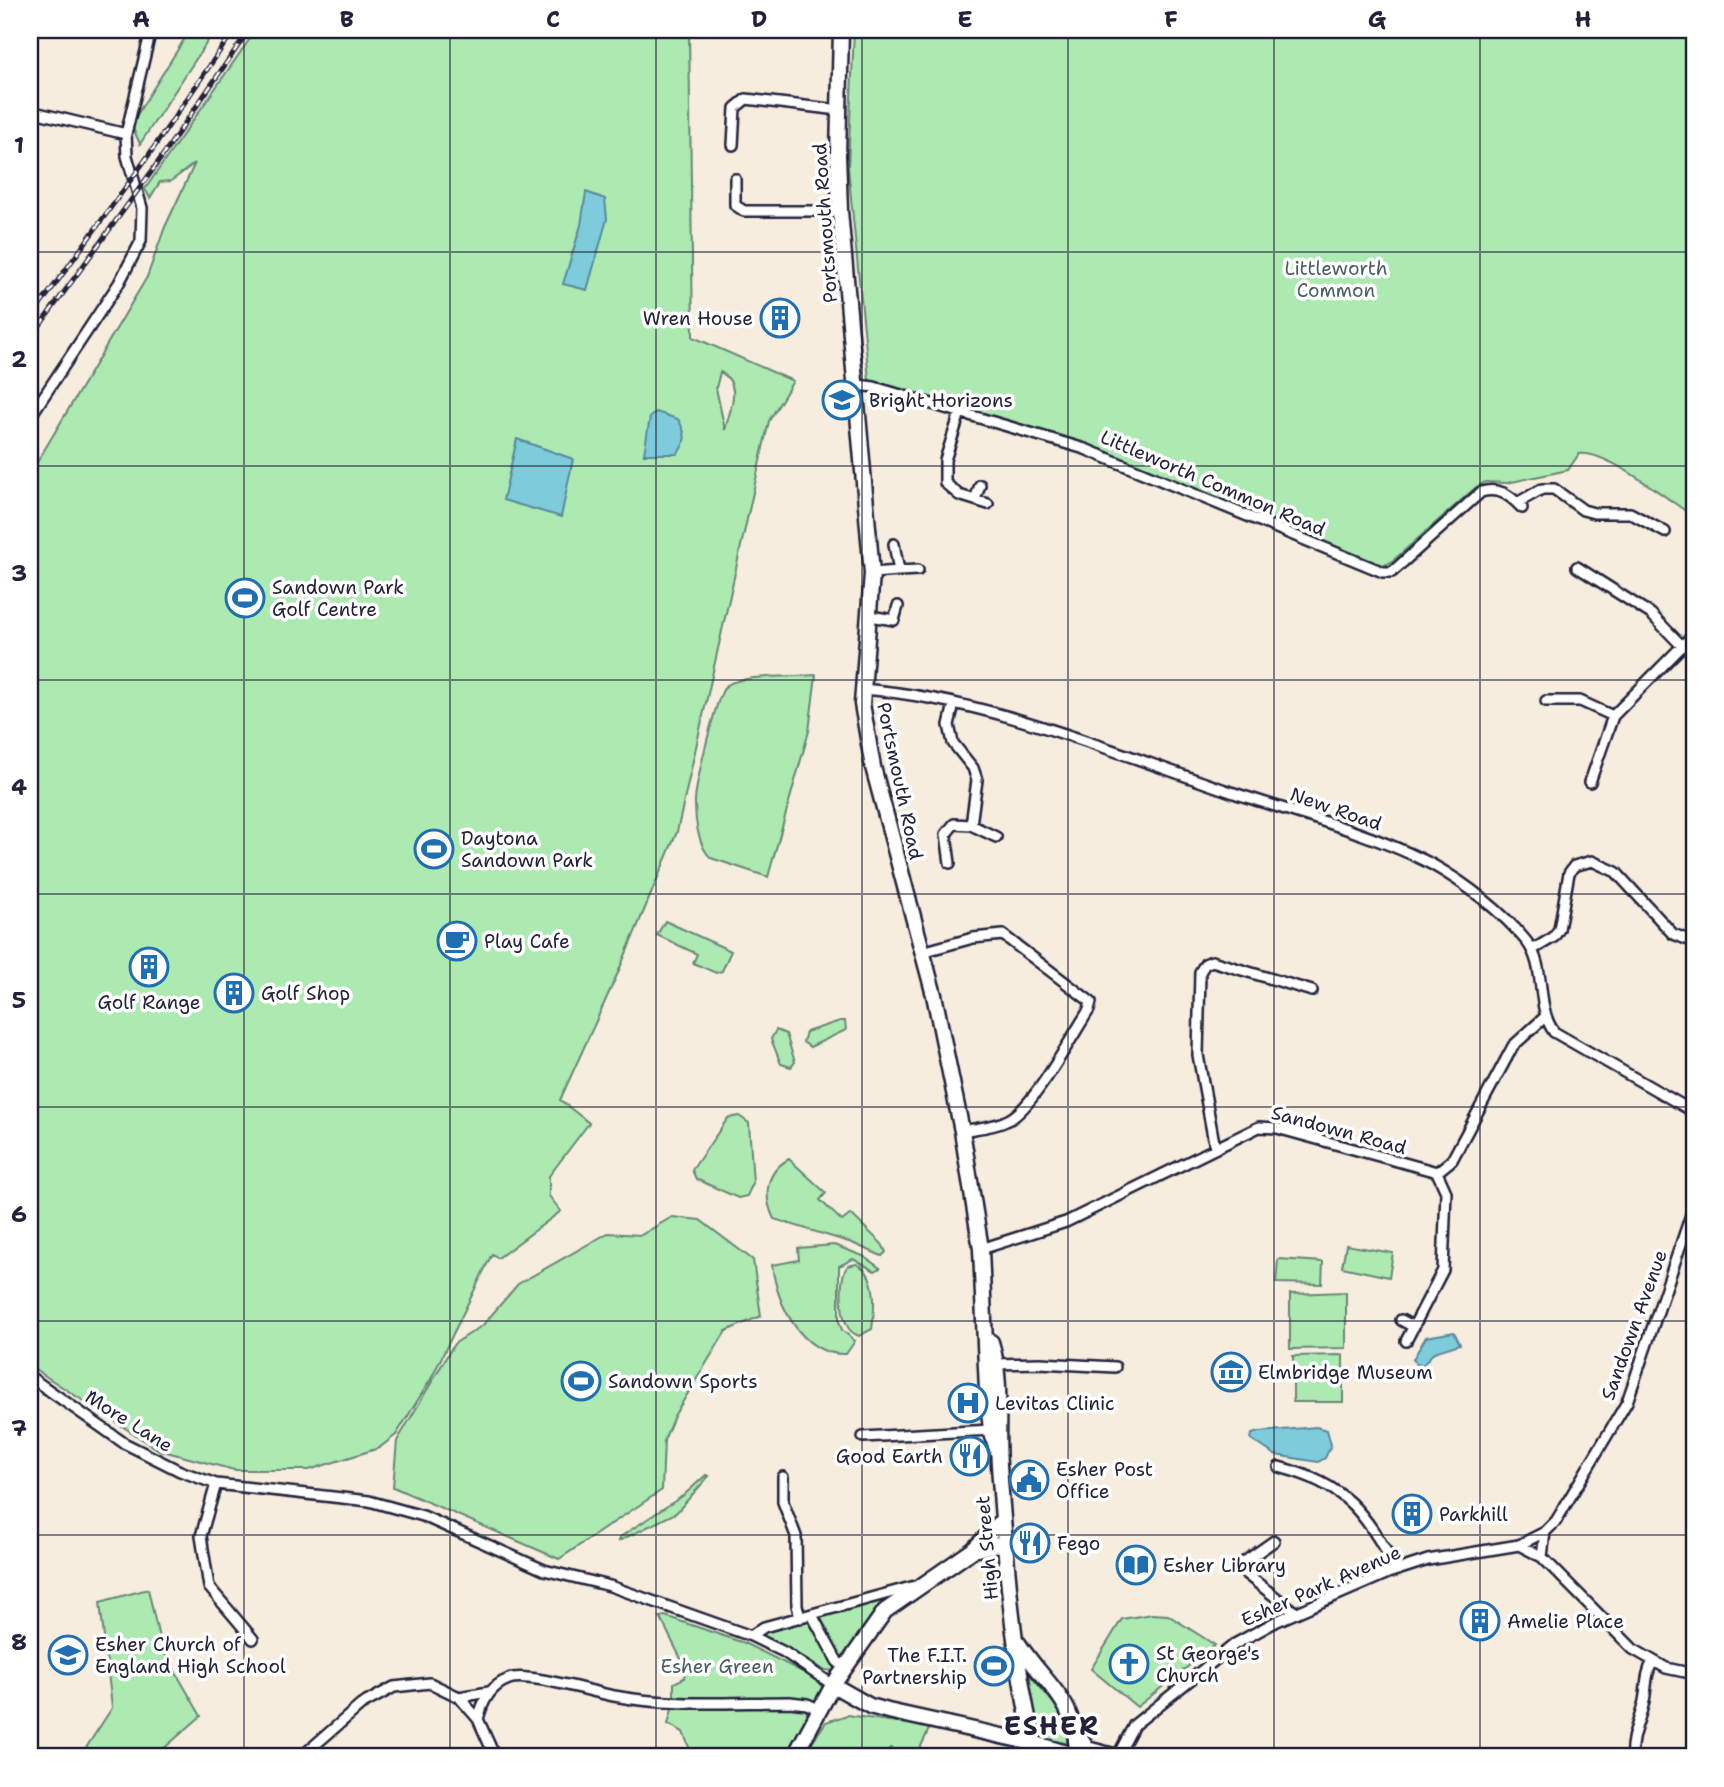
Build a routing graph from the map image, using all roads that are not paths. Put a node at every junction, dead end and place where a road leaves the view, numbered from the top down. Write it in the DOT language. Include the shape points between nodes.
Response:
graph roads {
  1 [pos="151,30"];
  2 [pos="841,30"];
  3 [pos="839,110"];
  4 [pos="30,111"];
  5 [pos="126,134"];
  6 [pos="733,145"];
  7 [pos="735,179"];
  8 [pos="840,211"];
  9 [pos="858,385"];
  10 [pos="960,412"];
  11 [pos="30,417"];
  12 [pos="980,485"];
  13 [pos="975,500"];
  14 [pos="988,504"];
  15 [pos="1665,532"];
  16 [pos="894,544"];
  17 [pos="1577,567"];
  18 [pos="918,570"];
  19 [pos="899,571"];
  20 [pos="872,573"];
  21 [pos="898,606"];
  22 [pos="870,616"];
  23 [pos="1694,634"];
  24 [pos="1682,646"];
  25 [pos="862,689"];
  26 [pos="1546,699"];
  27 [pos="954,704"];
  28 [pos="1613,716"];
  29 [pos="1590,782"];
  30 [pos="978,790"];
  31 [pos="990,794"];
  32 [pos="971,825"];
  33 [pos="996,837"];
  34 [pos="950,863"];
  35 [pos="1694,942"];
  36 [pos="1532,950"];
  37 [pos="922,951"];
  38 [pos="1312,991"];
  39 [pos="1546,1016"];
  40 [pos="1694,1112"];
  41 [pos="962,1130"];
  42 [pos="1215,1149"];
  43 [pos="1437,1172"];
  44 [pos="1694,1206"];
  45 [pos="981,1249"];
  46 [pos="1401,1320"];
  47 [pos="1414,1327"];
  48 [pos="1406,1341"];
  49 [pos="990,1365"];
  50 [pos="1115,1367"];
  51 [pos="30,1377"];
  52 [pos="991,1430"];
  53 [pos="863,1437"];
  54 [pos="998,1453"];
  55 [pos="1279,1467"];
  56 [pos="783,1477"];
  57 [pos="216,1484"];
  58 [pos="1003,1520"];
  59 [pos="1545,1532"];
  60 [pos="1274,1541"];
  61 [pos="1518,1545"];
  62 [pos="1006,1548"];
  63 [pos="973,1550"];
  64 [pos="1542,1557"];
  65 [pos="1397,1570"];
  66 [pos="919,1585"];
  67 [pos="1296,1613"];
  68 [pos="812,1615"];
  69 [pos="800,1618"];
  70 [pos="751,1636"];
  71 [pos="253,1639"];
  72 [pos="1016,1639"];
  73 [pos="1653,1661"];
  74 [pos="845,1668"];
  75 [pos="1694,1674"];
  76 [pos="833,1685"];
  77 [pos="489,1692"];
  78 [pos="460,1697"];
  79 [pos="860,1700"];
  80 [pos="821,1710"];
  81 [pos="478,1719"];
  82 [pos="1078,1734"];
  83 [pos="1035,1750"];
  84 [pos="301,1757"];
  85 [pos="495,1757"];
  86 [pos="794,1757"];
  87 [pos="1078,1757"];
  88 [pos="1117,1757"];
  89 [pos="1632,1757"];
  1 -- 5 [label="street"];
  2 -- 3 [label="main road, Portsmouth Road"];
  3 -- 6 [label="street" via="746,99 736,108"];
  3 -- 8 [label="main road, Portsmouth Road"];
  4 -- 5 [label="street"];
  5 -- 11 [label="street" via="127,156 142,208 141,241 119,283"];
  7 -- 8 [label="street" via="736,205 744,211"];
  8 -- 9 [label="main road, Portsmouth Road"];
  9 -- 10 [label="street, Littleworth Common Road"];
  9 -- 20 [label="main road, Portsmouth Road"];
  10 -- 13 [label="street" via="943,472 952,491"];
  10 -- 15 [label="street, Littleworth Common Road" via="1085,449 1383,572 1392,572 1481,492 1493,488 1519,506 1542,489 1554,489 1583,510 1630,513"];
  12 -- 13 [label="street"];
  13 -- 14 [label="street"];
  16 -- 19 [label="street"];
  17 -- 24 [label="street" via="1651,614"];
  18 -- 19 [label="street"];
  19 -- 20 [label="street"];
  20 -- 22 [label="main road, Portsmouth Road"];
  21 -- 22 [label="street" via="894,620"];
  22 -- 25 [label="main road, Portsmouth Road"];
  23 -- 24 [label="street"];
  24 -- 28 [label="street"];
  25 -- 27 [label="street, New Road"];
  25 -- 37 [label="main road, Portsmouth Road" via="873,767"];
  26 -- 28 [label="street" via="1588,703"];
  27 -- 30 [label="street" via="950,732 958,752 973,768"];
  27 -- 36 [label="street, New Road" via="1109,750 1415,857 1458,880"];
  28 -- 29 [label="street"];
  30 -- 31 [label="street"];
  30 -- 32 [label="street"];
  32 -- 33 [label="street"];
  32 -- 34 [label="street" via="948,828"];
  35 -- 36 [label="street" via="1673,934 1616,872 1584,862 1574,866 1566,878 1559,929"];
  36 -- 39 [label="street, New Road"];
  37 -- 41 [label="main road, Portsmouth Road"];
  37 -- 41 [label="street" via="1003,935 1091,1002 1068,1043 1013,1118"];
  38 -- 42 [label="street" via="1212,961 1200,972 1197,1044"];
  39 -- 40 [label="street" via="1554,1032 1567,1042"];
  39 -- 43 [label="street" via="1513,1046 1452,1160"];
  41 -- 45 [label="main road, Portsmouth Road"];
  42 -- 43 [label="street, Sandown Road" via="1267,1126"];
  42 -- 45 [label="street, Sandown Road" via="1066,1222"];
  43 -- 47 [label="street" via="1446,1192 1443,1270"];
  44 -- 59 [label="street, Sandown Avenue" via="1627,1402 1565,1507"];
  45 -- 49 [label="main road, Portsmouth Road"];
  46 -- 47 [label="street"];
  47 -- 48 [label="street"];
  49 -- 50 [label="street"];
  49 -- 52 [label="main road, High Street"];
  49 -- 54 [label="main road, High Street" via="1000,1412"];
  51 -- 57 [label="street, More Lane" via="151,1459"];
  52 -- 53 [label="street"];
  52 -- 54 [label="main road, High Street"];
  54 -- 58 [label="main road, High Street"];
  55 -- 65 [label="street" via="1340,1491 1370,1522"];
  56 -- 69 [label="street" via="783,1502 796,1536"];
  57 -- 70 [label="street" via="308,1492 397,1508 544,1570 610,1586"];
  57 -- 71 [label="street" via="201,1536 209,1587"];
  58 -- 62 [label="main road, High Street"];
  58 -- 63 [label="main road"];
  59 -- 61 [label="street, Sandown Avenue"];
  59 -- 64 [label="street"];
  60 -- 67 [label="street" via="1234,1565"];
  61 -- 64 [label="street"];
  61 -- 65 [label="street, Esher Park Avenue" via="1428,1560"];
  62 -- 63 [label="main road" via="999,1544"];
  62 -- 72 [label="main road, High Street"];
  63 -- 66 [label="main road"];
  64 -- 73 [label="street" via="1623,1641"];
  65 -- 67 [label="street, Esher Park Avenue"];
  66 -- 68 [label="street"];
  66 -- 74 [label="main road" via="885,1611"];
  67 -- 88 [label="street, Esher Park Avenue" via="1229,1648 1134,1726"];
  68 -- 69 [label="street"];
  68 -- 74 [label="street"];
  69 -- 70 [label="street" via="764,1627"];
  70 -- 76 [label="street"];
  72 -- 82 [label="main road" via="1068,1709"];
  72 -- 83 [label="main road, High Street"];
  73 -- 75 [label="street"];
  73 -- 89 [label="street" via="1632,1738"];
  74 -- 76 [label="main road"];
  74 -- 79 [label="main road"];
  76 -- 79 [label="main road"];
  76 -- 80 [label="main road"];
  77 -- 78 [label="street"];
  77 -- 80 [label="street" via="509,1679 521,1678 665,1703 790,1702"];
  77 -- 81 [label="street"];
  78 -- 81 [label="street"];
  78 -- 84 [label="street" via="430,1683 394,1687 361,1704"];
  79 -- 80 [label="main road" via="838,1702"];
  79 -- 83 [label="main road"];
  80 -- 86 [label="main road"];
  81 -- 85 [label="street"];
  82 -- 87 [label="main road"];
  82 -- 88 [label="main road" via="1087,1749"];
  83 -- 87 [label="main road"];
}
